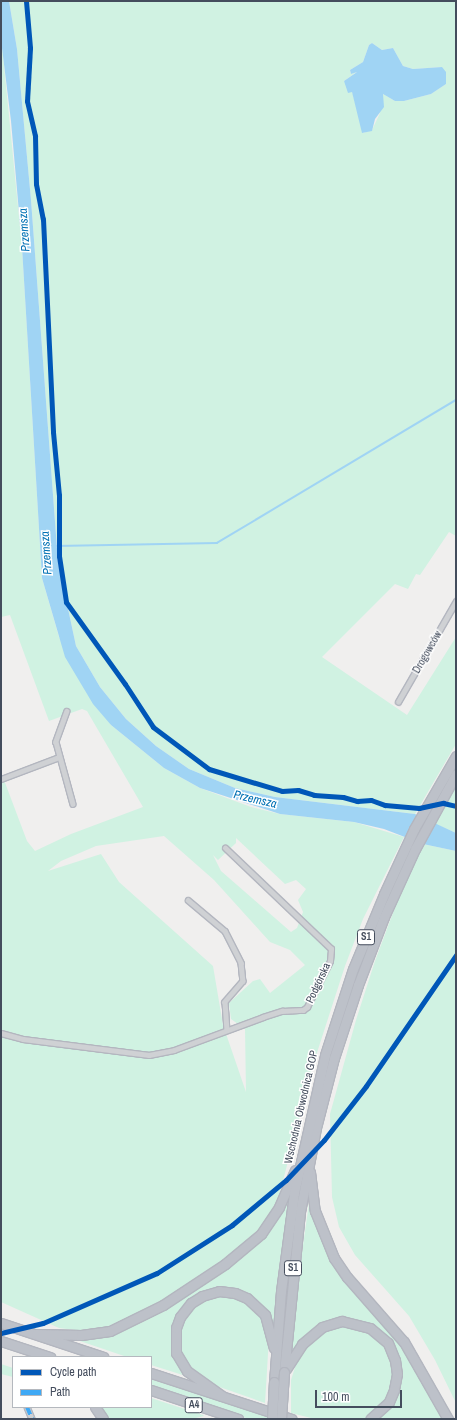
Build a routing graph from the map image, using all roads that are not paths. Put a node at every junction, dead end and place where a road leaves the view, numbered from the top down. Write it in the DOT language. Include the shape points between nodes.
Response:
graph roads {
  1 [pos="456,601"];
  2 [pos="398,702"];
  3 [pos="67,711"];
  4 [pos="456,756"];
  5 [pos="59,757"];
  6 [pos="456,774"];
  7 [pos="1,779"];
  8 [pos="73,804"];
  9 [pos="225,848"];
  10 [pos="188,900"];
  11 [pos="228,1030"];
  12 [pos="1,1033"];
  13 [pos="299,1163"];
  14 [pos="309,1165"];
  15 [pos="1,1323"];
  16 [pos="36,1334"];
  17 [pos="1,1341"];
  18 [pos="23,1348"];
  19 [pos="35,1356"];
  20 [pos="47,1356"];
  21 [pos="101,1356"];
  22 [pos="276,1356"];
  23 [pos="284,1372"];
  24 [pos="152,1373"];
  25 [pos="152,1390"];
  26 [pos="222,1396"];
  27 [pos="27,1408"];
  28 [pos="96,1408"];
  29 [pos="32,1419"];
  30 [pos="103,1419"];
  31 [pos="238,1419"];
  32 [pos="272,1419"];
  33 [pos="281,1419"];
  34 [pos="292,1419"];
  35 [pos="370,1419"];
  36 [pos="448,1419"];
  1 -- 2 [label="street, Drogowców"];
  3 -- 5 [label="street" via="58,733"];
  4 -- 13 [label="highway, Wschodnia Obwodnica GOP / S1" via="399,860 363,942 337,1014"];
  5 -- 7 [label="street"];
  5 -- 8 [label="street"];
  6 -- 14 [label="highway, Wschodnia Obwodnica GOP / S1" via="408,862 375,939 348,1014 328,1082"];
  9 -- 11 [label="street, Podgórska" via="331,949 330,961 307,1007 303,1010 282,1011"];
  10 -- 11 [label="street" via="225,932 241,963 243,981 225,1002"];
  11 -- 12 [label="street, Podgórska" via="174,1050 149,1055 23,1039"];
  13 -- 16 [label="highway" via="275,1213 261,1234 225,1264 163,1305 110,1331 81,1336"];
  13 -- 22 [label="highway, Wschodnia Obwodnica GOP / S1" via="285,1253"];
  14 -- 23 [label="highway, Wschodnia Obwodnica GOP / S1" via="296,1243"];
  14 -- 36 [label="highway" via="315,1211 334,1258 347,1277 404,1342"];
  15 -- 16 [label="highway"];
  16 -- 21 [label="highway"];
  17 -- 18 [label="highway"];
  18 -- 19 [label="highway"];
  18 -- 20 [label="highway"];
  22 -- 26 [label="highway" via="268,1320 253,1302 235,1293 224,1291 196,1299 178,1322 176,1353 187,1371"];
  22 -- 32 [label="highway, Wschodnia Obwodnica GOP / S1, bridge"];
  23 -- 33 [label="highway, Wschodnia Obwodnica GOP / S1, bridge"];
  23 -- 35 [label="highway" via="302,1344 322,1327 342,1321 370,1328 388,1343 397,1374 389,1402"];
  24 -- 26 [label="highway, A4"];
  25 -- 31 [label="highway, A4"];
  26 -- 34 [label="highway, A4"];
  27 -- 29 [label="street"];
  28 -- 30 [label="highway"];
}
